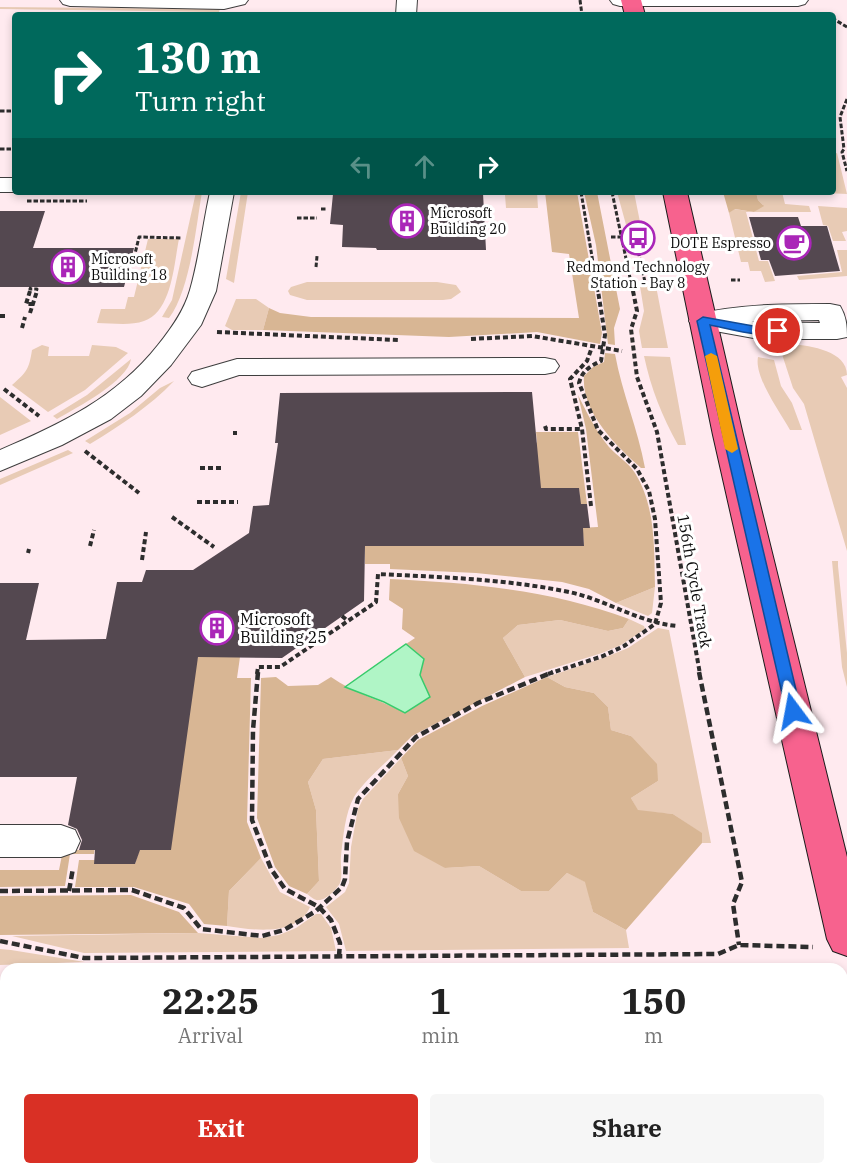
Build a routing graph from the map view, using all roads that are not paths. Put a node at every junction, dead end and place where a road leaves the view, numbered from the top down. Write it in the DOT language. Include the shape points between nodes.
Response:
graph roads {
  1 [pos="70,0"];
  2 [pos="238,0"];
  3 [pos="620,0"];
  4 [pos="632,0"];
  5 [pos="799,0"];
  6 [pos="221,195"];
  7 [pos="676,195"];
  8 [pos="703,321"];
  9 [pos="833,322"];
  10 [pos="545,366"];
  11 [pos="202,378"];
  12 [pos="0,461"];
  13 [pos="0,841"];
  14 [pos="61,841"];
  15 [pos="836,943"];
  1 -- 2 [label="street"];
  3 -- 4 [label="street"];
  4 -- 5 [label="street"];
  6 -- 12 [label="street" via="199,305 174,341 133,387 101,413"];
  7 -- 8 [label="main road"];
  8 -- 9 [label="street" via="759,331"];
  8 -- 15 [label="main road"];
  10 -- 11 [label="street" via="237,367"];
  13 -- 14 [label="street"];
}
